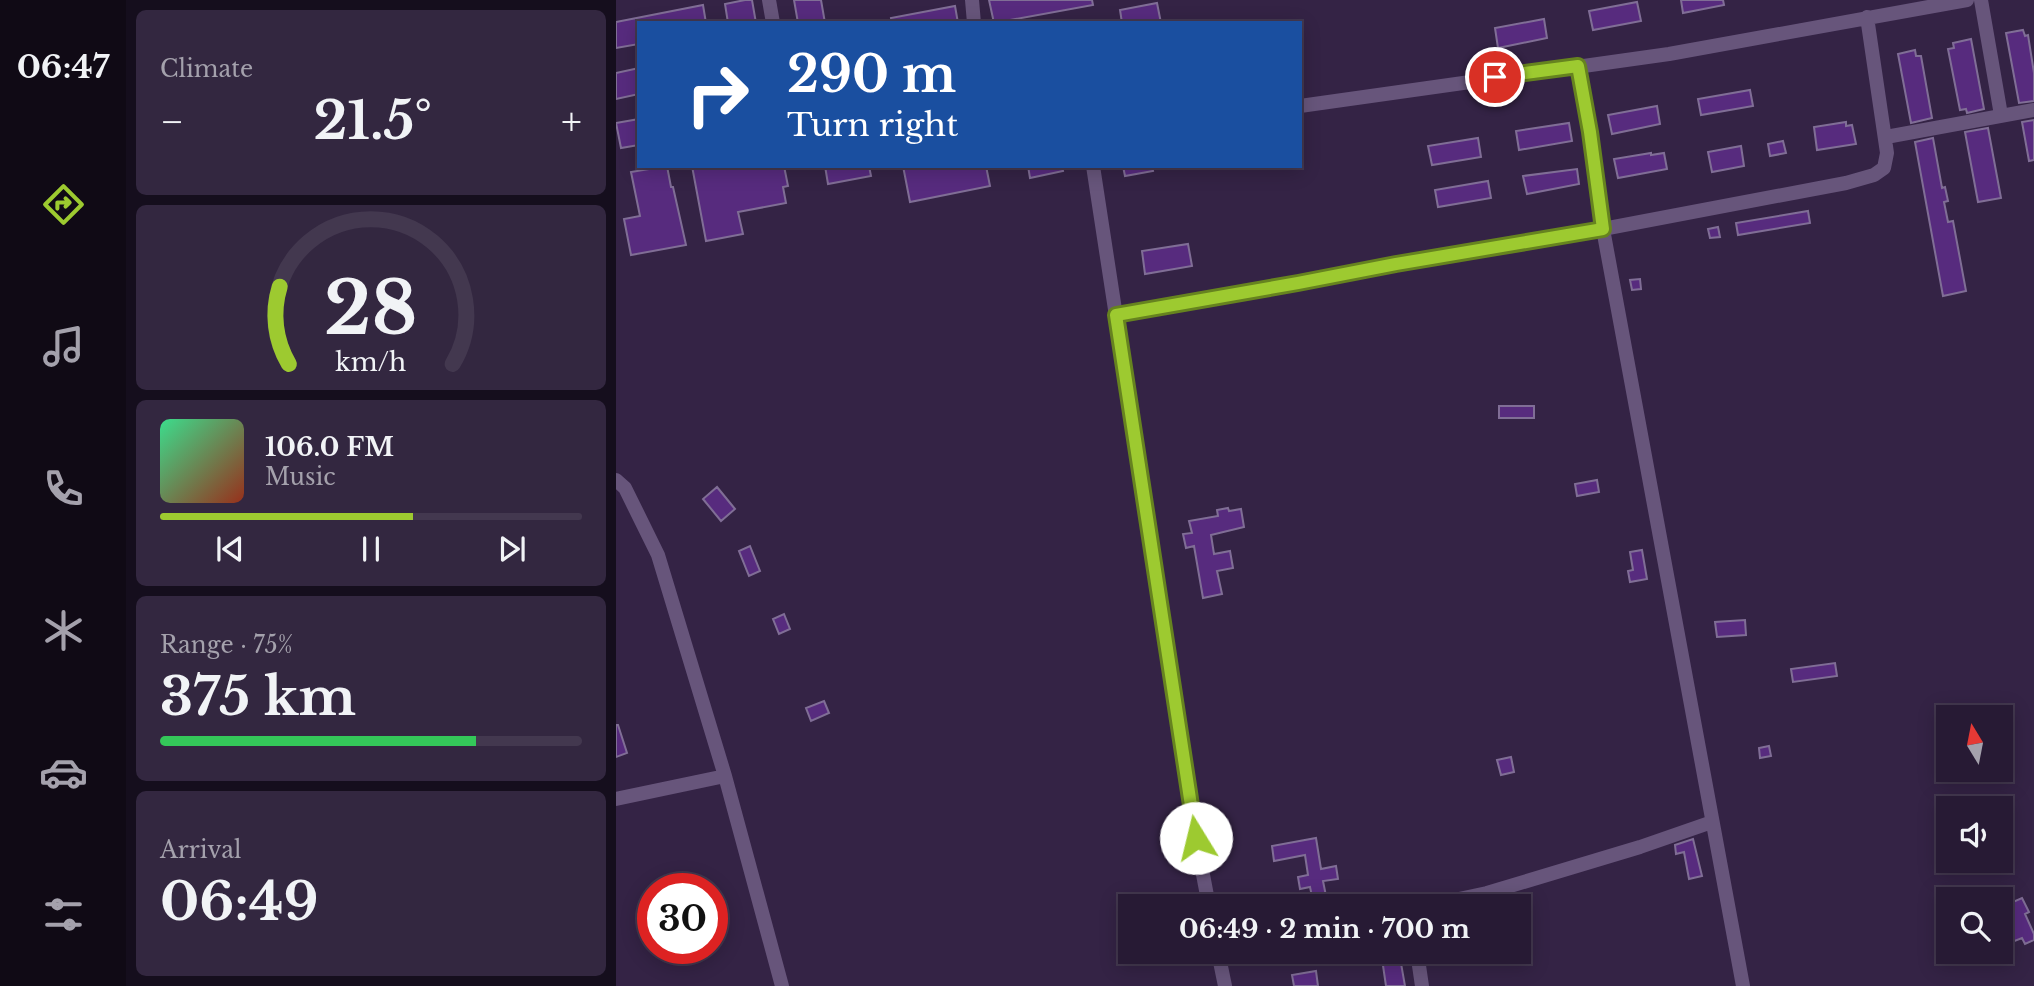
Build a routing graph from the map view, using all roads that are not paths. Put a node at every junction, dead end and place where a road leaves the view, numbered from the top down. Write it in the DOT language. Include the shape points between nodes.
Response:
graph roads {
  1 [pos="769,0"];
  2 [pos="972,0"];
  3 [pos="1967,0"];
  4 [pos="1981,0"];
  5 [pos="1867,18"];
  6 [pos="774,21"];
  7 [pos="974,21"];
  8 [pos="1578,66"];
  9 [pos="1302,106"];
  10 [pos="2034,110"];
  11 [pos="2001,116"];
  12 [pos="1886,137"];
  13 [pos="1093,168"];
  14 [pos="1603,229"];
  15 [pos="1116,315"];
  16 [pos="616,480"];
  17 [pos="725,776"];
  18 [pos="616,799"];
  19 [pos="1712,822"];
  20 [pos="1207,894"];
  21 [pos="1482,894"];
  22 [pos="1220,964"];
  23 [pos="1419,964"];
  24 [pos="782,986"];
  25 [pos="1225,986"];
  26 [pos="1422,986"];
  27 [pos="1743,986"];
  1 -- 6 [label="street"];
  2 -- 7 [label="street"];
  3 -- 5 [label="street"];
  4 -- 11 [label="street"];
  5 -- 8 [label="street"];
  5 -- 12 [label="street"];
  8 -- 9 [label="street"];
  8 -- 14 [label="street"];
  10 -- 11 [label="street"];
  11 -- 12 [label="street"];
  12 -- 14 [label="street" via="1884,169 1874,176"];
  13 -- 15 [label="street"];
  14 -- 15 [label="street"];
  14 -- 19 [label="street"];
  15 -- 20 [label="street"];
  16 -- 17 [label="street" via="625,488 658,555"];
  17 -- 18 [label="street"];
  17 -- 24 [label="street"];
  19 -- 21 [label="street"];
  19 -- 27 [label="street"];
  22 -- 25 [label="street"];
  23 -- 26 [label="street"];
}
